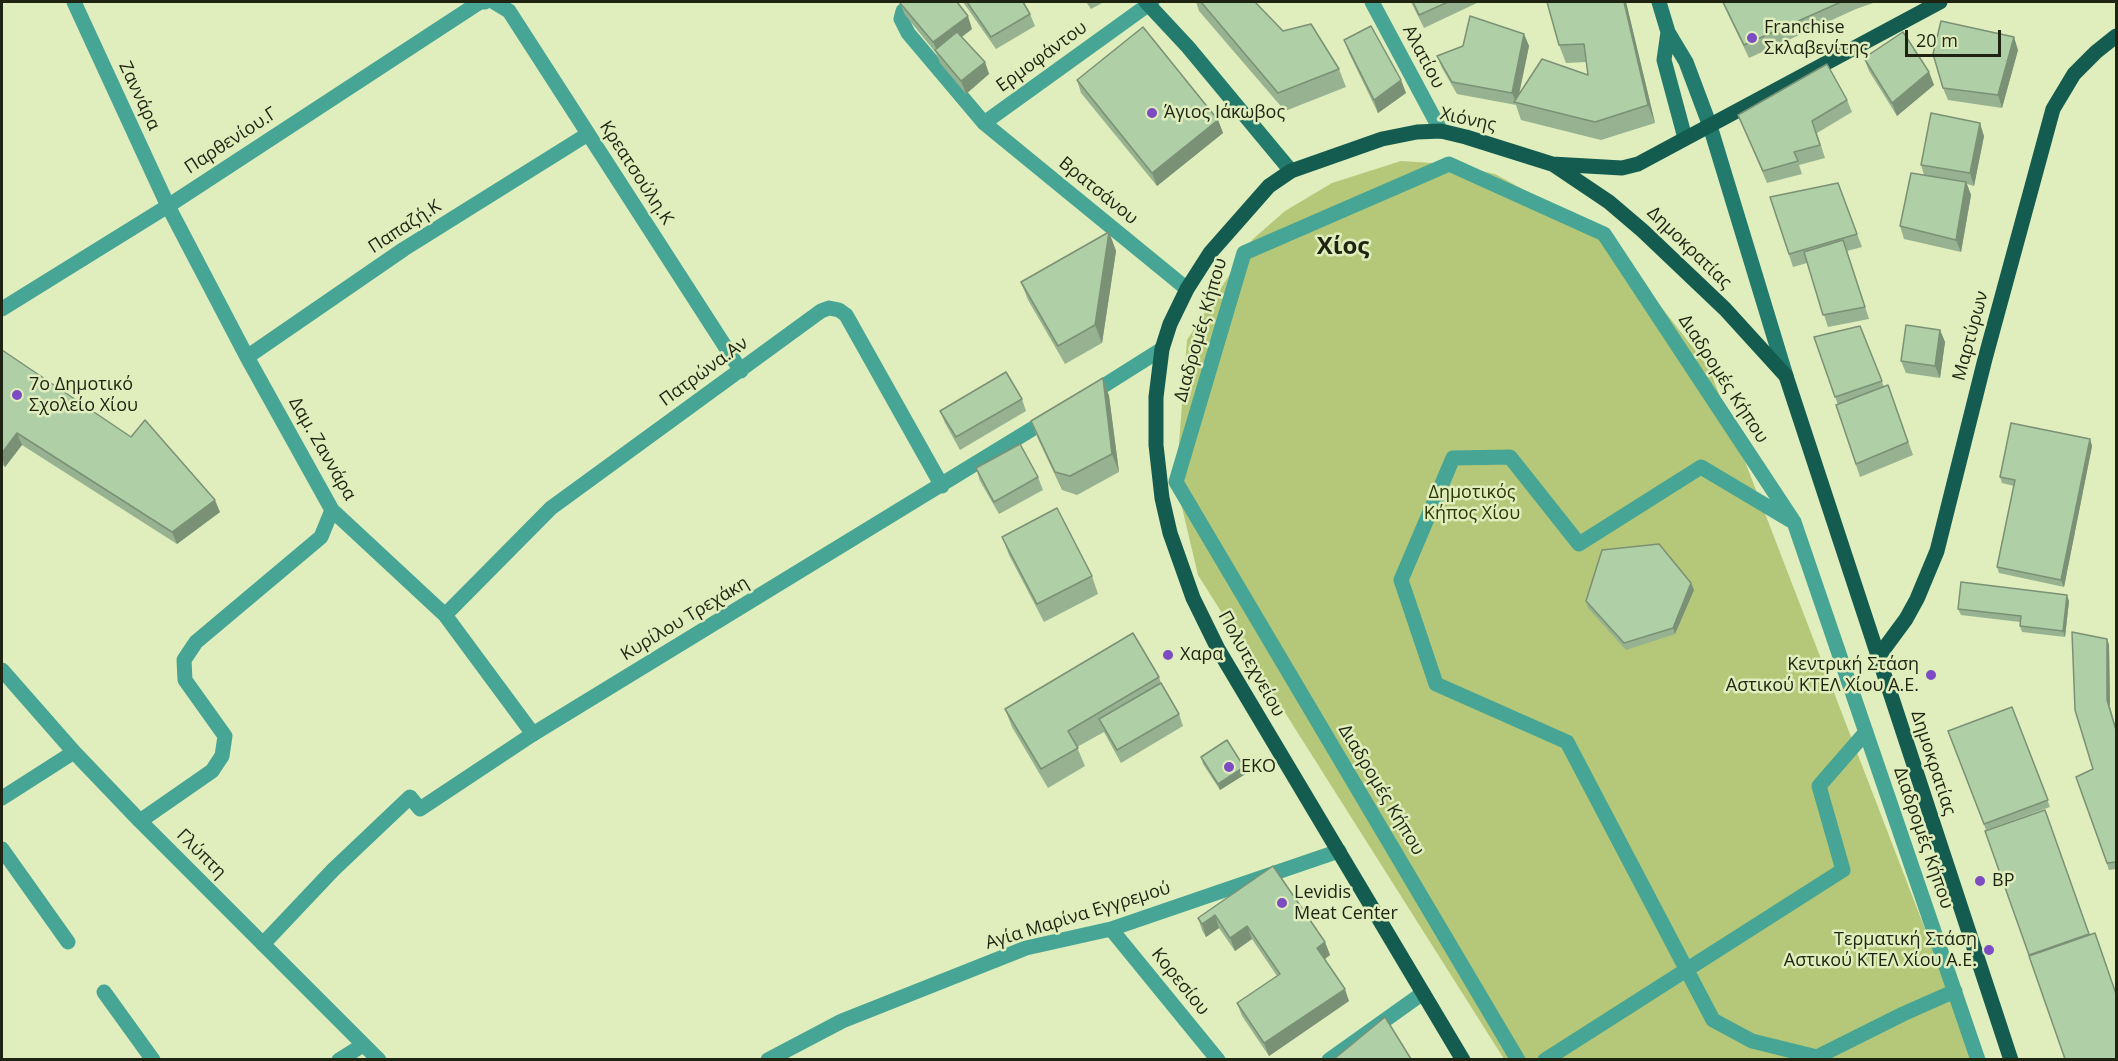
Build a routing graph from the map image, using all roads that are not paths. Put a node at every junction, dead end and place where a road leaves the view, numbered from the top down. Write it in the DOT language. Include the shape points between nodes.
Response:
graph roads {
  1 [pos="74,2"];
  2 [pos="483,2"];
  3 [pos="494,2"];
  4 [pos="915,2"];
  5 [pos="1149,2"];
  6 [pos="1372,2"];
  7 [pos="1659,2"];
  8 [pos="1940,2"];
  9 [pos="1668,32"];
  10 [pos="2116,36"];
  11 [pos="984,123"];
  12 [pos="1710,126"];
  13 [pos="1441,131"];
  14 [pos="588,134"];
  15 [pos="1685,138"];
  16 [pos="1552,164"];
  17 [pos="1290,171"];
  18 [pos="168,206"];
  19 [pos="1210,253"];
  20 [pos="1187,289"];
  21 [pos="2,309"];
  22 [pos="1162,349"];
  23 [pos="247,357"];
  24 [pos="741,371"];
  25 [pos="1786,376"];
  26 [pos="942,486"];
  27 [pos="332,510"];
  28 [pos="1794,522"];
  29 [pos="445,615"];
  30 [pos="1878,657"];
  31 [pos="2,670"];
  32 [pos="1866,732"];
  33 [pos="533,734"];
  34 [pos="74,752"];
  35 [pos="2,798"];
  36 [pos="140,821"];
  37 [pos="2,849"];
  38 [pos="1339,851"];
  39 [pos="1111,929"];
  40 [pos="68,942"];
  41 [pos="263,944"];
  42 [pos="1686,970"];
  43 [pos="1955,991"];
  44 [pos="104,992"];
  45 [pos="1423,993"];
  46 [pos="363,1045"];
  47 [pos="153,1059"];
  48 [pos="339,1059"];
  49 [pos="379,1059"];
  50 [pos="768,1059"];
  51 [pos="1218,1059"];
  52 [pos="1329,1059"];
  53 [pos="1462,1059"];
  54 [pos="1518,1059"];
  55 [pos="1545,1059"];
  56 [pos="1978,1059"];
  57 [pos="2011,1059"];
  1 -- 18 [label="street, Ζαννάρα"];
  2 -- 18 [label="street, Παρθενίου.Γ"];
  3 -- 14 [label="street, Κρεατσούλη.Κ" via="509,11"];
  4 -- 11 [label="street, Βρατσάνου" via="903,11 901,19 908,33"];
  5 -- 11 [label="street, Ερμοφάντου"];
  5 -- 17 [label="main road"];
  6 -- 13 [label="street, Αλατίου"];
  7 -- 9 [label="main road"];
  8 -- 12 [label="main road, Χιόνης"];
  9 -- 12 [label="main road, Δημοκρατίας" via="1686,62"];
  9 -- 15 [label="main road" via="1664,60"];
  10 -- 30 [label="main road, Μαρτύρων" via="2074,74 2052,109 1937,551 1906,619"];
  11 -- 20 [label="street, Βρατσάνου"];
  12 -- 15 [label="main road, Χιόνης"];
  12 -- 25 [label="main road, Δημοκρατίας"];
  13 -- 16 [label="main road, Χιόνης"];
  13 -- 17 [label="main road, Χιόνης" via="1383,139"];
  14 -- 23 [label="street, Παπαζή.Κ" via="404,249"];
  14 -- 24 [label="street, Κρεατσούλη.Κ"];
  15 -- 16 [label="main road, Χιόνης" via="1638,164 1622,168"];
  16 -- 25 [label="main road, Δημοκρατίας" via="1609,202 1643,231 1725,309"];
  17 -- 19 [label="main road, Χιόνης" via="1269,186"];
  18 -- 21 [label="street, Παρθενίου.Γ"];
  18 -- 23 [label="street, Δαμ. Ζαννάρα"];
  19 -- 20 [label="main road, Πολυτεχνείου"];
  20 -- 22 [label="main road, Πολυτεχνείου"];
  22 -- 26 [label="street, Κυρίλου Τρεχάκη"];
  22 -- 38 [label="main road, Πολυτεχνείου" via="1156,445 1162,498 1186,581 1218,649"];
  23 -- 27 [label="street, Δαμ. Ζαννάρα"];
  24 -- 26 [label="street, Πατρώνα.Αν" via="821,311 839,309 846,315"];
  24 -- 29 [label="street, Πατρώνα.Αν" via="551,508"];
  25 -- 30 [label="main road, Δημοκρατίας"];
  26 -- 33 [label="street, Κυρίλου Τρεχάκη"];
  27 -- 29 [label="street, Δαμ. Ζαννάρα"];
  27 -- 36 [label="street" via="321,537 196,642 184,660 185,680 225,736 222,756 212,771"];
  28 -- 32 [label="street, Διαδρομές Κήπου"];
  28 -- 42 [label="street" via="1701,467 1579,544 1510,457 1453,458 1401,580 1436,684 1567,742"];
  28 -- 54 [label="street, Διαδρομές Κήπου" via="1604,234 1449,164 1244,253 1176,482"];
  29 -- 33 [label="street, Δαμ. Ζαννάρα"];
  30 -- 57 [label="main road, Δημοκρατίας"];
  31 -- 34 [label="street, Γλύπτη"];
  32 -- 42 [label="street" via="1819,786 1843,870"];
  32 -- 43 [label="street, Διαδρομές Κήπου"];
  33 -- 41 [label="street, Κυρίλου Τρεχάκη" via="420,809 410,797"];
  34 -- 35 [label="street"];
  34 -- 36 [label="street, Γλύπτη"];
  36 -- 41 [label="street, Γλύπτη"];
  37 -- 40 [label="street"];
  38 -- 39 [label="street, Αγία Μαρίνα Εγγρεμού"];
  38 -- 45 [label="main road, Πολυτεχνείου"];
  39 -- 50 [label="street, Αγία Μαρίνα Εγγρεμού" via="1026,948 842,1021"];
  39 -- 51 [label="street, Κορεσίου"];
  41 -- 46 [label="street, Γλύπτη"];
  42 -- 43 [label="street" via="1713,1020 1752,1041 1817,1057"];
  42 -- 55 [label="street"];
  43 -- 56 [label="street, Διαδρομές Κήπου"];
  44 -- 47 [label="street"];
  45 -- 52 [label="street"];
  45 -- 53 [label="main road, Πολυτεχνείου"];
  46 -- 48 [label="street"];
  46 -- 49 [label="street, Γλύπτη"];
}
